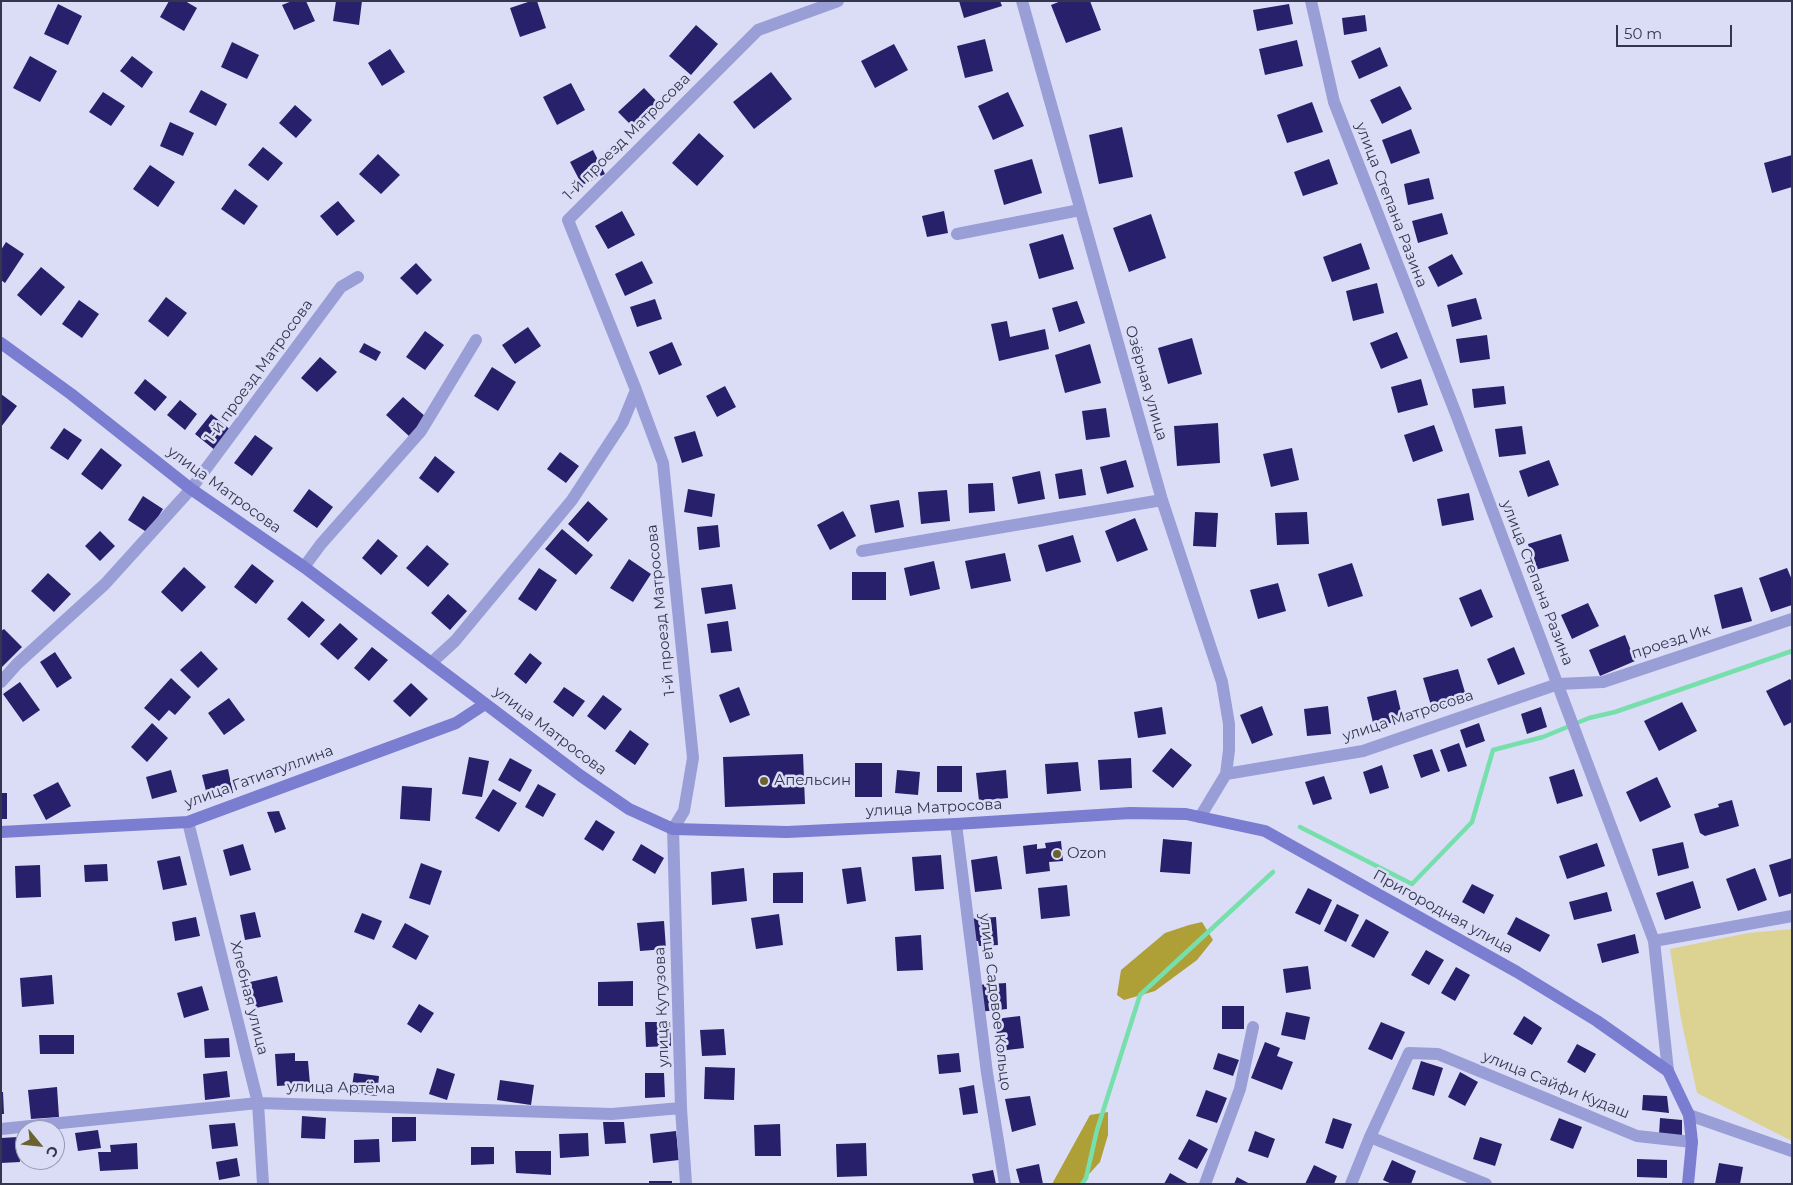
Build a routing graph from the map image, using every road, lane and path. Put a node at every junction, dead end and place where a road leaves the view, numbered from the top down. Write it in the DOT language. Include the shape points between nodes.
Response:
graph roads {
  1 [pos="838,1"];
  2 [pos="1022,1"];
  3 [pos="1311,1"];
  4 [pos="1080,210"];
  5 [pos="957,234"];
  6 [pos="358,277"];
  7 [pos="476,340"];
  8 [pos="1,343"];
  9 [pos="636,390"];
  10 [pos="192,489"];
  11 [pos="1162,500"];
  12 [pos="862,552"];
  13 [pos="304,567"];
  14 [pos="1792,619"];
  15 [pos="431,663"];
  16 [pos="1,682"];
  17 [pos="1558,684"];
  18 [pos="485,704"];
  19 [pos="1226,774"];
  20 [pos="1186,814"];
  21 [pos="1200,817"];
  22 [pos="188,822"];
  23 [pos="956,824"];
  24 [pos="673,828"];
  25 [pos="1,832"];
  26 [pos="1792,916"];
  27 [pos="1654,941"];
  28 [pos="1253,1027"];
  29 [pos="1668,1071"];
  30 [pos="258,1103"];
  31 [pos="681,1108"];
  32 [pos="1690,1115"];
  33 [pos="1,1129"];
  34 [pos="1370,1137"];
  35 [pos="1692,1142"];
  36 [pos="1792,1151"];
  37 [pos="263,1184"];
  38 [pos="686,1184"];
  39 [pos="1005,1184"];
  40 [pos="1205,1184"];
  41 [pos="1351,1184"];
  42 [pos="1486,1184"];
  43 [pos="1688,1184"];
  1 -- 9 [label="street, 1-й проезд Матросова" via="758,30 568,220"];
  2 -- 4 [label="street, Озёрная улица"];
  3 -- 17 [label="street, улица Степана Разина" via="1334,102"];
  4 -- 5 [label="street"];
  4 -- 11 [label="street, Озёрная улица"];
  6 -- 10 [label="street, 1-й проезд Матросова" via="341,287"];
  7 -- 13 [label="street" via="421,431"];
  8 -- 10 [label="main road, улица Матросова"];
  9 -- 15 [label="street" via="623,422 572,500 455,642"];
  9 -- 24 [label="street, 1-й проезд Матросова" via="663,463 693,758 684,811"];
  10 -- 13 [label="main road, улица Матросова"];
  10 -- 16 [label="street, 1-й проезд Матросова" via="104,584"];
  11 -- 12 [label="street"];
  11 -- 19 [label="street, Озёрная улица" via="1222,682 1229,724"];
  13 -- 15 [label="main road, улица Матросова"];
  14 -- 17 [label="street, проезд Ик" via="1603,682"];
  15 -- 18 [label="main road, улица Матросова"];
  17 -- 19 [label="street, улица Матросова" via="1362,751"];
  17 -- 27 [label="street, улица Степана Разина"];
  18 -- 22 [label="main road, улица Гатиатуллина" via="456,723"];
  18 -- 24 [label="main road, улица Матросова" via="629,809"];
  19 -- 21 [label="street"];
  20 -- 21 [label="main road, Пригородная улица"];
  20 -- 23 [label="main road, улица Матросова" via="1130,812"];
  21 -- 29 [label="main road, Пригородная улица" via="1264,831 1525,977 1597,1021"];
  22 -- 25 [label="main road, улица Гатиатуллина"];
  22 -- 30 [label="street, Хлебная улица"];
  23 -- 24 [label="main road, улица Матросова" via="787,832"];
  23 -- 39 [label="street, улица Садовое Кольцо" via="987,1073"];
  24 -- 31 [label="street, улица Кутузова"];
  26 -- 27 [label="street"];
  27 -- 29 [label="street, улица Степана Разина"];
  28 -- 40 [label="street" via="1240,1089"];
  29 -- 32 [label="main road, улица Степана Разина"];
  30 -- 31 [label="street, улица Артёма" via="612,1114"];
  30 -- 33 [label="street, улица Артёма"];
  30 -- 37 [label="street, Хлебная улица"];
  31 -- 38 [label="street, улица Кутузова"];
  32 -- 35 [label="main road, улица Степана Разина"];
  32 -- 36 [label="street"];
  34 -- 35 [label="street, улица Сайфи Кудаш" via="1409,1053 1438,1054 1637,1136"];
  34 -- 41 [label="street"];
  34 -- 42 [label="street"];
  35 -- 43 [label="main road, улица Степана Разина"];
}
